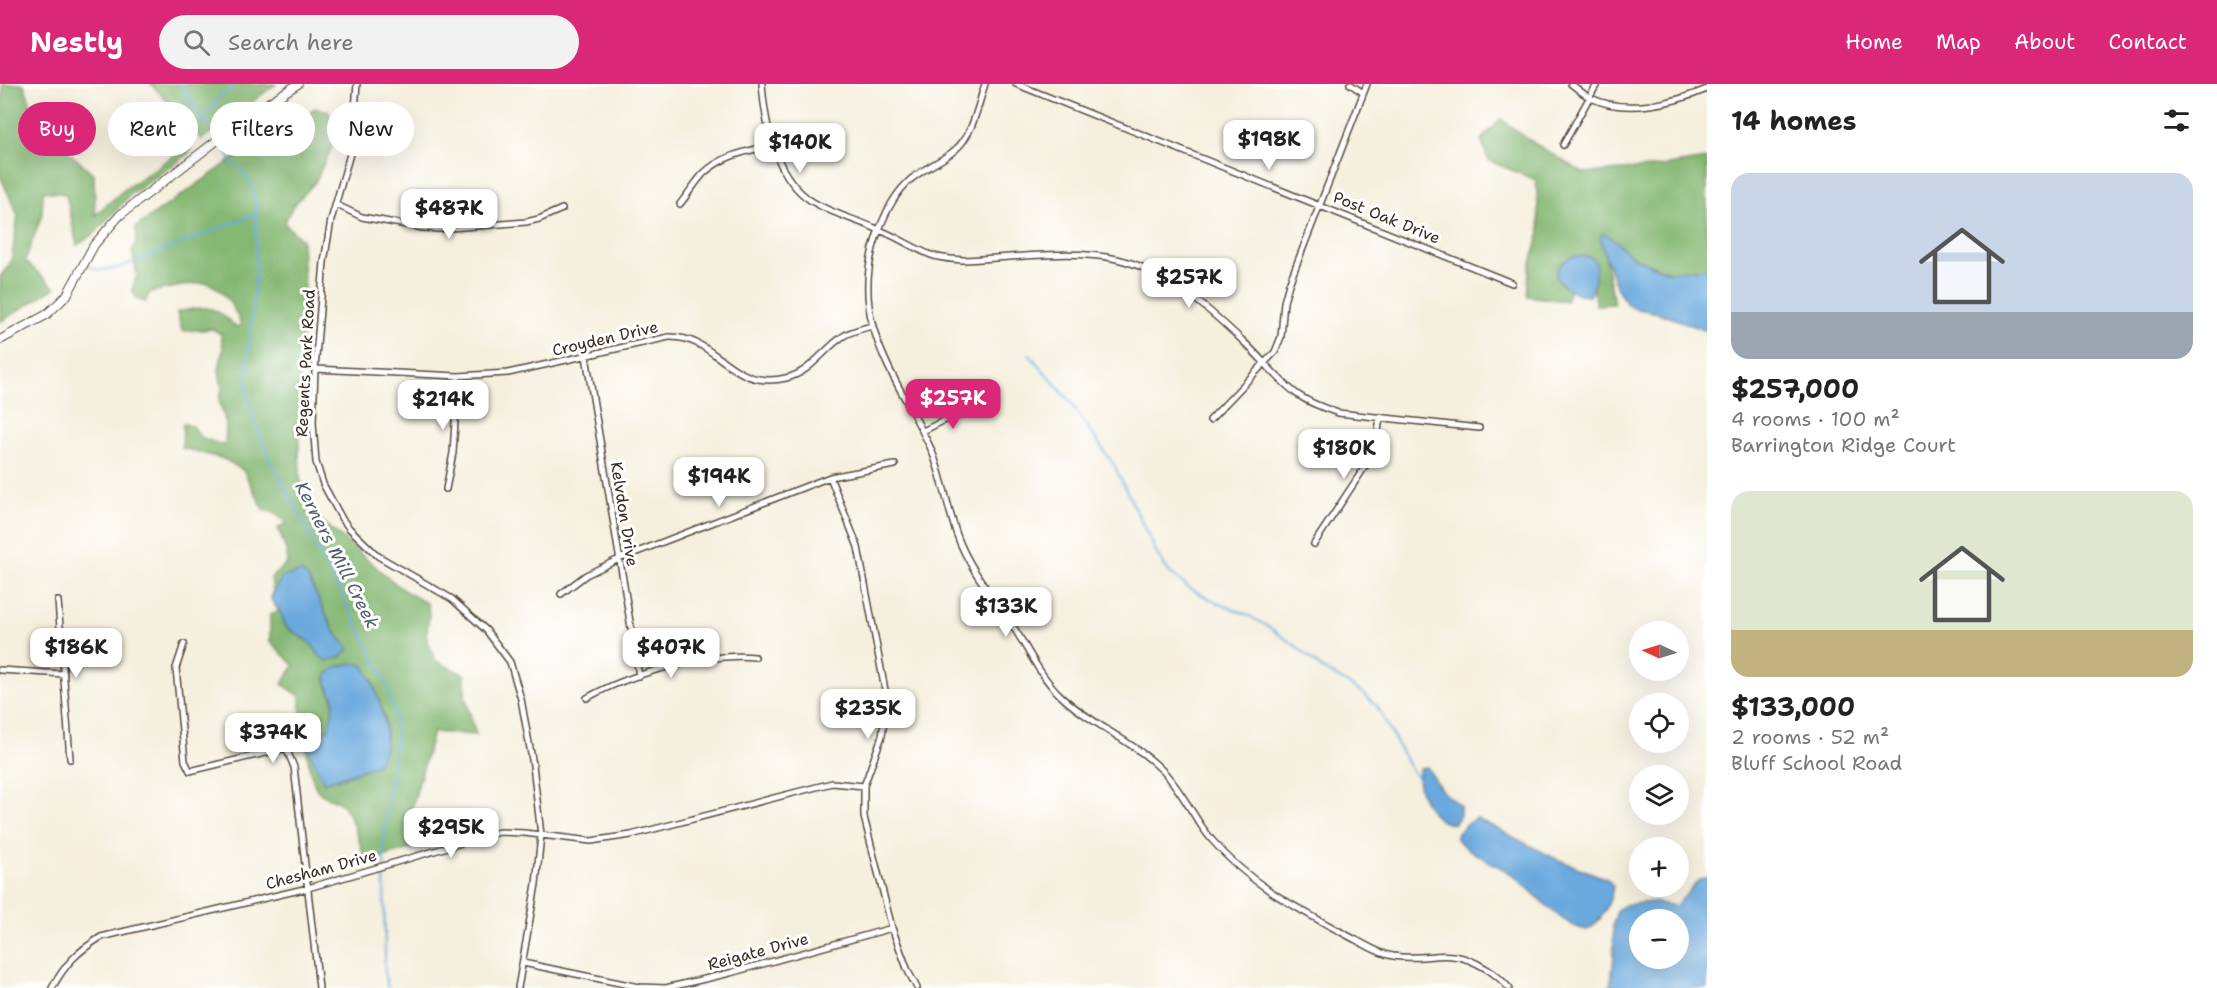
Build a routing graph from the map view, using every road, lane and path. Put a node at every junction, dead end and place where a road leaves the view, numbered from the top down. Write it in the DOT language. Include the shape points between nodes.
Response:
graph roads {
  1 [pos="298,84"];
  2 [pos="357,84"];
  3 [pos="762,84"];
  4 [pos="985,84"];
  5 [pos="1016,84"];
  6 [pos="1350,84"];
  7 [pos="1366,84"];
  8 [pos="1571,84"];
  9 [pos="1597,84"];
  10 [pos="1707,89"];
  11 [pos="1362,93"];
  12 [pos="1591,98"];
  13 [pos="773,145"];
  14 [pos="1563,146"];
  15 [pos="680,204"];
  16 [pos="1320,204"];
  17 [pos="337,206"];
  18 [pos="562,209"];
  19 [pos="879,230"];
  20 [pos="1512,282"];
  21 [pos="872,326"];
  22 [pos="0,340"];
  23 [pos="586,356"];
  24 [pos="1266,363"];
  25 [pos="315,369"];
  26 [pos="459,375"];
  27 [pos="976,410"];
  28 [pos="1380,417"];
  29 [pos="1210,420"];
  30 [pos="1479,428"];
  31 [pos="923,431"];
  32 [pos="895,465"];
  33 [pos="830,477"];
  34 [pos="446,489"];
  35 [pos="1314,544"];
  36 [pos="619,559"];
  37 [pos="561,594"];
  38 [pos="58,601"];
  39 [pos="184,644"];
  40 [pos="755,657"];
  41 [pos="0,670"];
  42 [pos="64,674"];
  43 [pos="639,676"];
  44 [pos="587,698"];
  45 [pos="70,759"];
  46 [pos="864,786"];
  47 [pos="541,835"];
  48 [pos="308,888"];
  49 [pos="892,928"];
  50 [pos="523,963"];
  51 [pos="52,988"];
  52 [pos="319,988"];
  53 [pos="518,988"];
  54 [pos="917,988"];
  55 [pos="1509,988"];
  1 -- 22 [label="main road" via="254,112 120,215 93,245 67,295 46,315"];
  2 -- 17 [label="street, Regents Park Road" via="352,147"];
  3 -- 13 [label="street"];
  4 -- 19 [label="street" via="963,140 955,150 906,183"];
  5 -- 16 [label="street, Post Oak Drive"];
  6 -- 11 [label="street"];
  7 -- 11 [label="street"];
  8 -- 12 [label="street"];
  9 -- 12 [label="street"];
  10 -- 12 [label="street" via="1666,103 1644,105"];
  11 -- 16 [label="street"];
  12 -- 14 [label="street"];
  13 -- 15 [label="street" via="732,155 714,165"];
  13 -- 19 [label="street" via="797,190 811,201"];
  16 -- 20 [label="street, Post Oak Drive"];
  16 -- 24 [label="street" via="1287,293 1281,337"];
  17 -- 18 [label="street" via="362,217 438,230 526,222"];
  17 -- 25 [label="street, Regents Park Road" via="324,262"];
  19 -- 21 [label="street" via="867,276"];
  19 -- 24 [label="street" via="933,256 946,258 1066,255 1118,259 1146,269 1186,292"];
  21 -- 23 [label="street, Croyden Drive" via="842,336 804,371 779,380 746,377 698,343 679,337"];
  21 -- 31 [label="street"];
  23 -- 26 [label="street, Croyden Drive" via="508,373"];
  23 -- 36 [label="street, Kelvdon Drive"];
  24 -- 28 [label="street" via="1308,401 1338,412"];
  24 -- 29 [label="street"];
  25 -- 26 [label="street, Croyden Drive"];
  25 -- 47 [label="street, Regents Park Road" via="316,462 342,519 378,556 452,599 486,630 510,662 533,765"];
  26 -- 34 [label="street"];
  27 -- 31 [label="street"];
  28 -- 30 [label="street"];
  28 -- 35 [label="street" via="1370,459"];
  31 -- 55 [label="street" via="938,466 962,547 1048,682 1162,771 1232,862 1267,891 1377,951 1395,957 1461,956 1492,972"];
  32 -- 33 [label="street"];
  33 -- 36 [label="street"];
  33 -- 46 [label="street" via="858,547 885,690 884,729"];
  36 -- 37 [label="street" via="586,575"];
  36 -- 43 [label="street, Kelvdon Drive"];
  38 -- 42 [label="street"];
  39 -- 48 [label="street" via="176,668 185,761 190,771 286,748 294,766"];
  40 -- 43 [label="street" via="698,659"];
  41 -- 42 [label="street"];
  42 -- 45 [label="street"];
  43 -- 44 [label="street"];
  46 -- 47 [label="street, Chesham Drive" via="832,783 631,836 591,841"];
  46 -- 49 [label="street" via="864,817"];
  47 -- 48 [label="street, Chesham Drive" via="499,832"];
  47 -- 50 [label="street, Regents Park Road"];
  48 -- 51 [label="street, Chesham Drive" via="101,937 64,965"];
  48 -- 52 [label="street"];
  49 -- 50 [label="street, Reigate Drive" via="666,988 639,987"];
  49 -- 54 [label="street"];
  50 -- 53 [label="street, Regents Park Road"];
}
